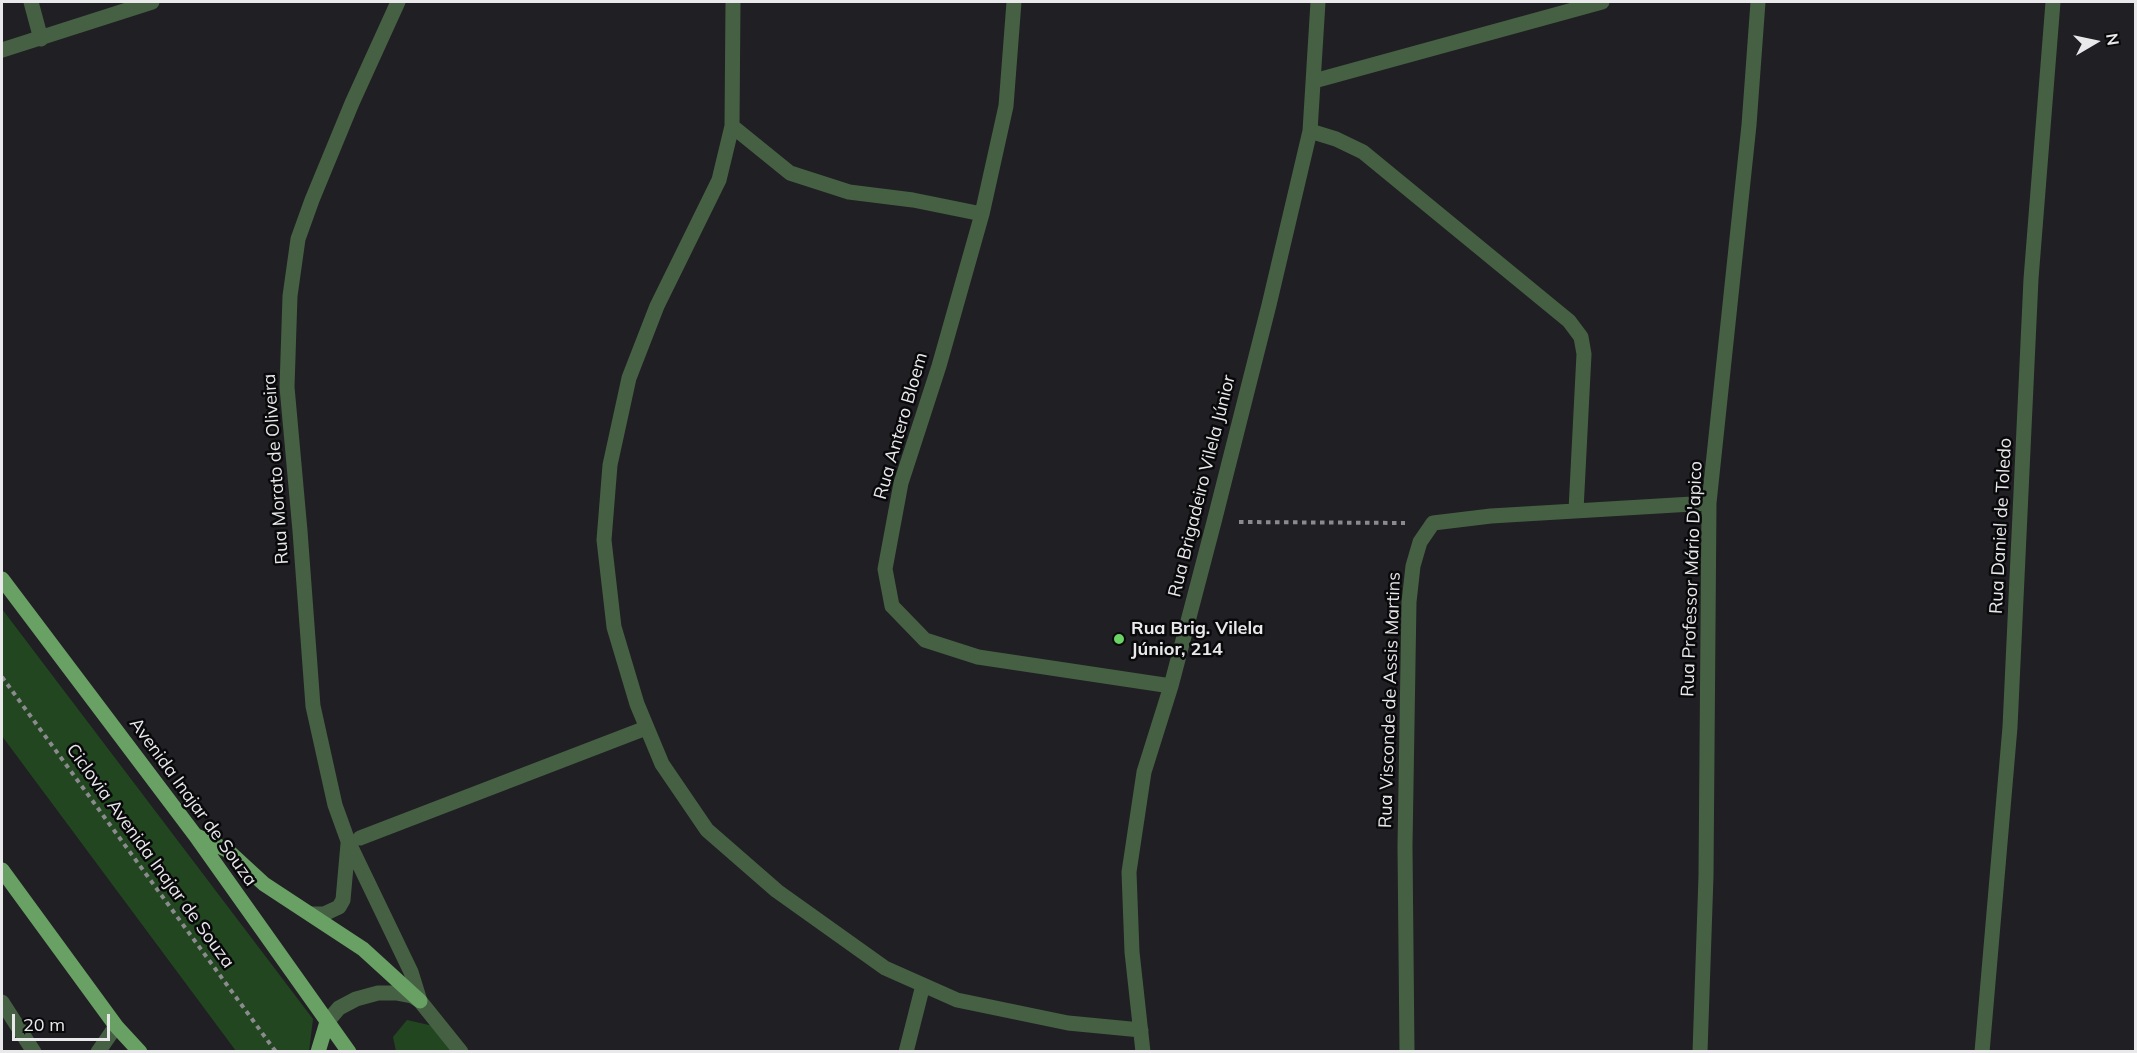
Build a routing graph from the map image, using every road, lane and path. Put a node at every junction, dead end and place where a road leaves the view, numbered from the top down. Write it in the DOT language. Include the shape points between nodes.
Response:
graph roads {
  1 [pos="31,2"];
  2 [pos="152,2"];
  3 [pos="398,2"];
  4 [pos="733,2"];
  5 [pos="1014,2"];
  6 [pos="1318,2"];
  7 [pos="1602,2"];
  8 [pos="1758,2"];
  9 [pos="2053,2"];
  10 [pos="41,39"];
  11 [pos="2,50"];
  12 [pos="1314,81"];
  13 [pos="732,126"];
  14 [pos="1310,131"];
  15 [pos="982,214"];
  16 [pos="1709,503"];
  17 [pos="1576,510"];
  18 [pos="1214,522"];
  19 [pos="1433,523"];
  20 [pos="2,579"];
  21 [pos="2,677"];
  22 [pos="1171,686"];
  23 [pos="646,728"];
  24 [pos="195,835"];
  25 [pos="354,839"];
  26 [pos="2,870"];
  27 [pos="311,914"];
  28 [pos="923,985"];
  29 [pos="420,1001"];
  30 [pos="2,1002"];
  31 [pos="327,1022"];
  32 [pos="116,1026"];
  33 [pos="1141,1030"];
  34 [pos="34,1052"];
  35 [pos="98,1052"];
  36 [pos="140,1052"];
  37 [pos="276,1052"];
  38 [pos="318,1052"];
  39 [pos="349,1052"];
  40 [pos="461,1052"];
  41 [pos="906,1052"];
  42 [pos="1143,1052"];
  43 [pos="1407,1052"];
  44 [pos="1700,1052"];
  45 [pos="1982,1052"];
  1 -- 10 [label="street"];
  2 -- 10 [label="street"];
  3 -- 25 [label="street, Rua Morato de Oliveira" via="312,200 298,239 290,297 286,387 313,706 335,805"];
  4 -- 13 [label="street"];
  5 -- 15 [label="street, Rua Antero Bloem" via="1006,106"];
  6 -- 12 [label="street, Rua Brigadeiro Vilela Júnior"];
  7 -- 12 [label="street"];
  8 -- 16 [label="street, Rua Professor Mário D'apico" via="1749,125"];
  9 -- 45 [label="street, Rua Daniel de Toledo" via="2031,279 2010,727"];
  10 -- 11 [label="street"];
  12 -- 14 [label="street, Rua Brigadeiro Vilela Júnior"];
  13 -- 15 [label="street" via="790,172 849,192"];
  13 -- 23 [label="street" via="719,180 657,306 629,378 610,465 604,540 614,627"];
  14 -- 17 [label="street" via="1363,152 1575,329 1584,354"];
  14 -- 18 [label="street, Rua Brigadeiro Vilela Júnior"];
  15 -- 22 [label="street, Rua Antero Bloem" via="901,483 885,569 892,606 925,640 978,657"];
  16 -- 17 [label="street"];
  16 -- 44 [label="street, Rua Professor Mário D'apico" via="1706,876"];
  17 -- 19 [label="street"];
  18 -- 19 [label="path"];
  18 -- 22 [label="street, Rua Brigadeiro Vilela Júnior"];
  19 -- 43 [label="street, Rua Visconde de Assis Martins" via="1420,542 1409,602"];
  20 -- 24 [label="main road, Avenida Inajar de Souza"];
  21 -- 37 [label="path, Ciclovia Avenida Inajar de Souza"];
  22 -- 33 [label="street, Rua Brigadeiro Vilela Júnior" via="1144,772 1129,872 1132,952"];
  23 -- 25 [label="street"];
  23 -- 28 [label="street" via="662,764 707,830 777,891 885,968"];
  24 -- 27 [label="main road" via="227,850 264,884"];
  24 -- 31 [label="main road, Avenida Inajar de Souza"];
  25 -- 27 [label="street, Rua Morato de Oliveira" via="339,907 324,914"];
  25 -- 29 [label="street, Rua Morato de Oliveira"];
  26 -- 32 [label="main road"];
  27 -- 29 [label="main road" via="363,949"];
  28 -- 33 [label="street" via="957,1000 1012,1012 1068,1023"];
  28 -- 41 [label="street"];
  29 -- 31 [label="street" via="412,996 378,993 339,1008"];
  29 -- 40 [label="street, Rua Morato de Oliveira"];
  30 -- 34 [label="street"];
  31 -- 38 [label="main road"];
  31 -- 39 [label="main road, Avenida Inajar de Souza"];
  32 -- 35 [label="street"];
  32 -- 36 [label="main road"];
  33 -- 42 [label="street, Rua Brigadeiro Vilela Júnior"];
}
